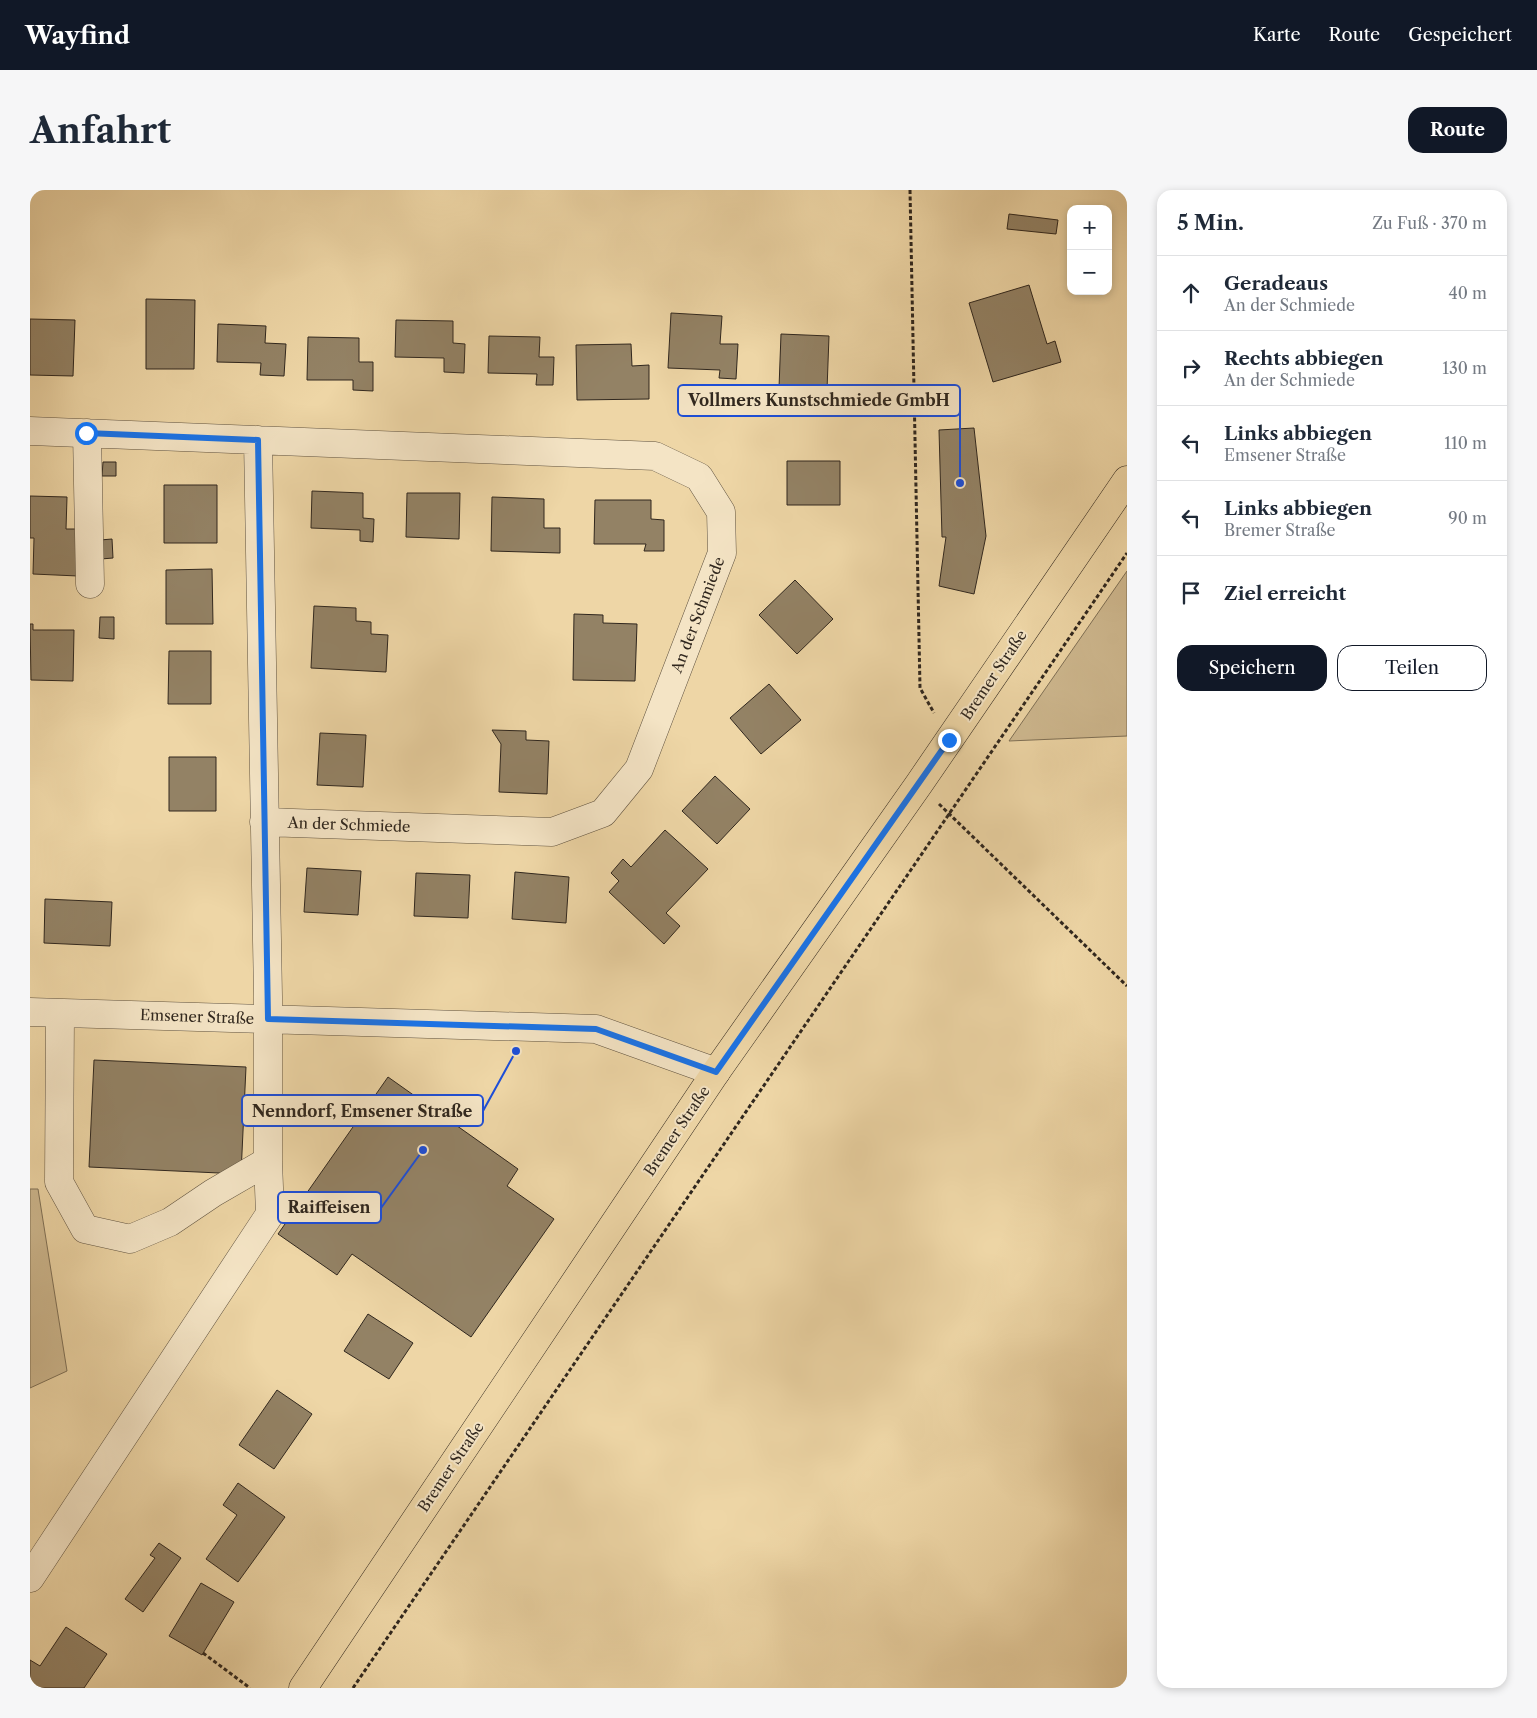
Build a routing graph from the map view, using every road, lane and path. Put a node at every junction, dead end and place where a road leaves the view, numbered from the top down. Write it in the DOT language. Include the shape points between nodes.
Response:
graph roads {
  1 [pos="910,190"];
  2 [pos="30,431"];
  3 [pos="86,433"];
  4 [pos="258,440"];
  5 [pos="1127,480"];
  6 [pos="1127,553"];
  7 [pos="90,584"];
  8 [pos="949,740"];
  9 [pos="919,784"];
  10 [pos="949,813"];
  11 [pos="264,822"];
  12 [pos="1127,986"];
  13 [pos="30,1012"];
  14 [pos="60,1013"];
  15 [pos="268,1019"];
  16 [pos="716,1072"];
  17 [pos="268,1161"];
  18 [pos="30,1578"];
  19 [pos="203,1653"];
  20 [pos="250,1688"];
  21 [pos="303,1688"];
  22 [pos="353,1688"];
  1 -- 8 [label="path" via="920,688"];
  2 -- 3 [label="street, An der Schmiede"];
  3 -- 4 [label="street, An der Schmiede"];
  3 -- 7 [label="street"];
  4 -- 11 [label="street"];
  4 -- 11 [label="street, An der Schmiede" via="655,456 699,477 721,512 722,553 639,769 603,813 552,832"];
  5 -- 8 [label="main road, Bremer Straße"];
  6 -- 10 [label="path"];
  8 -- 9 [label="main road, Bremer Straße"];
  9 -- 10 [label="path"];
  9 -- 16 [label="main road, Bremer Straße"];
  10 -- 12 [label="path"];
  10 -- 22 [label="path"];
  11 -- 15 [label="street"];
  13 -- 14 [label="street, Emsener Straße"];
  14 -- 15 [label="street, Emsener Straße"];
  14 -- 17 [label="street" via="59,1182 85,1229 130,1239 170,1222"];
  15 -- 16 [label="street, Emsener Straße" via="596,1029"];
  15 -- 17 [label="street"];
  16 -- 21 [label="main road, Bremer Straße"];
  17 -- 18 [label="street" via="270,1214"];
  19 -- 20 [label="path"];
}
